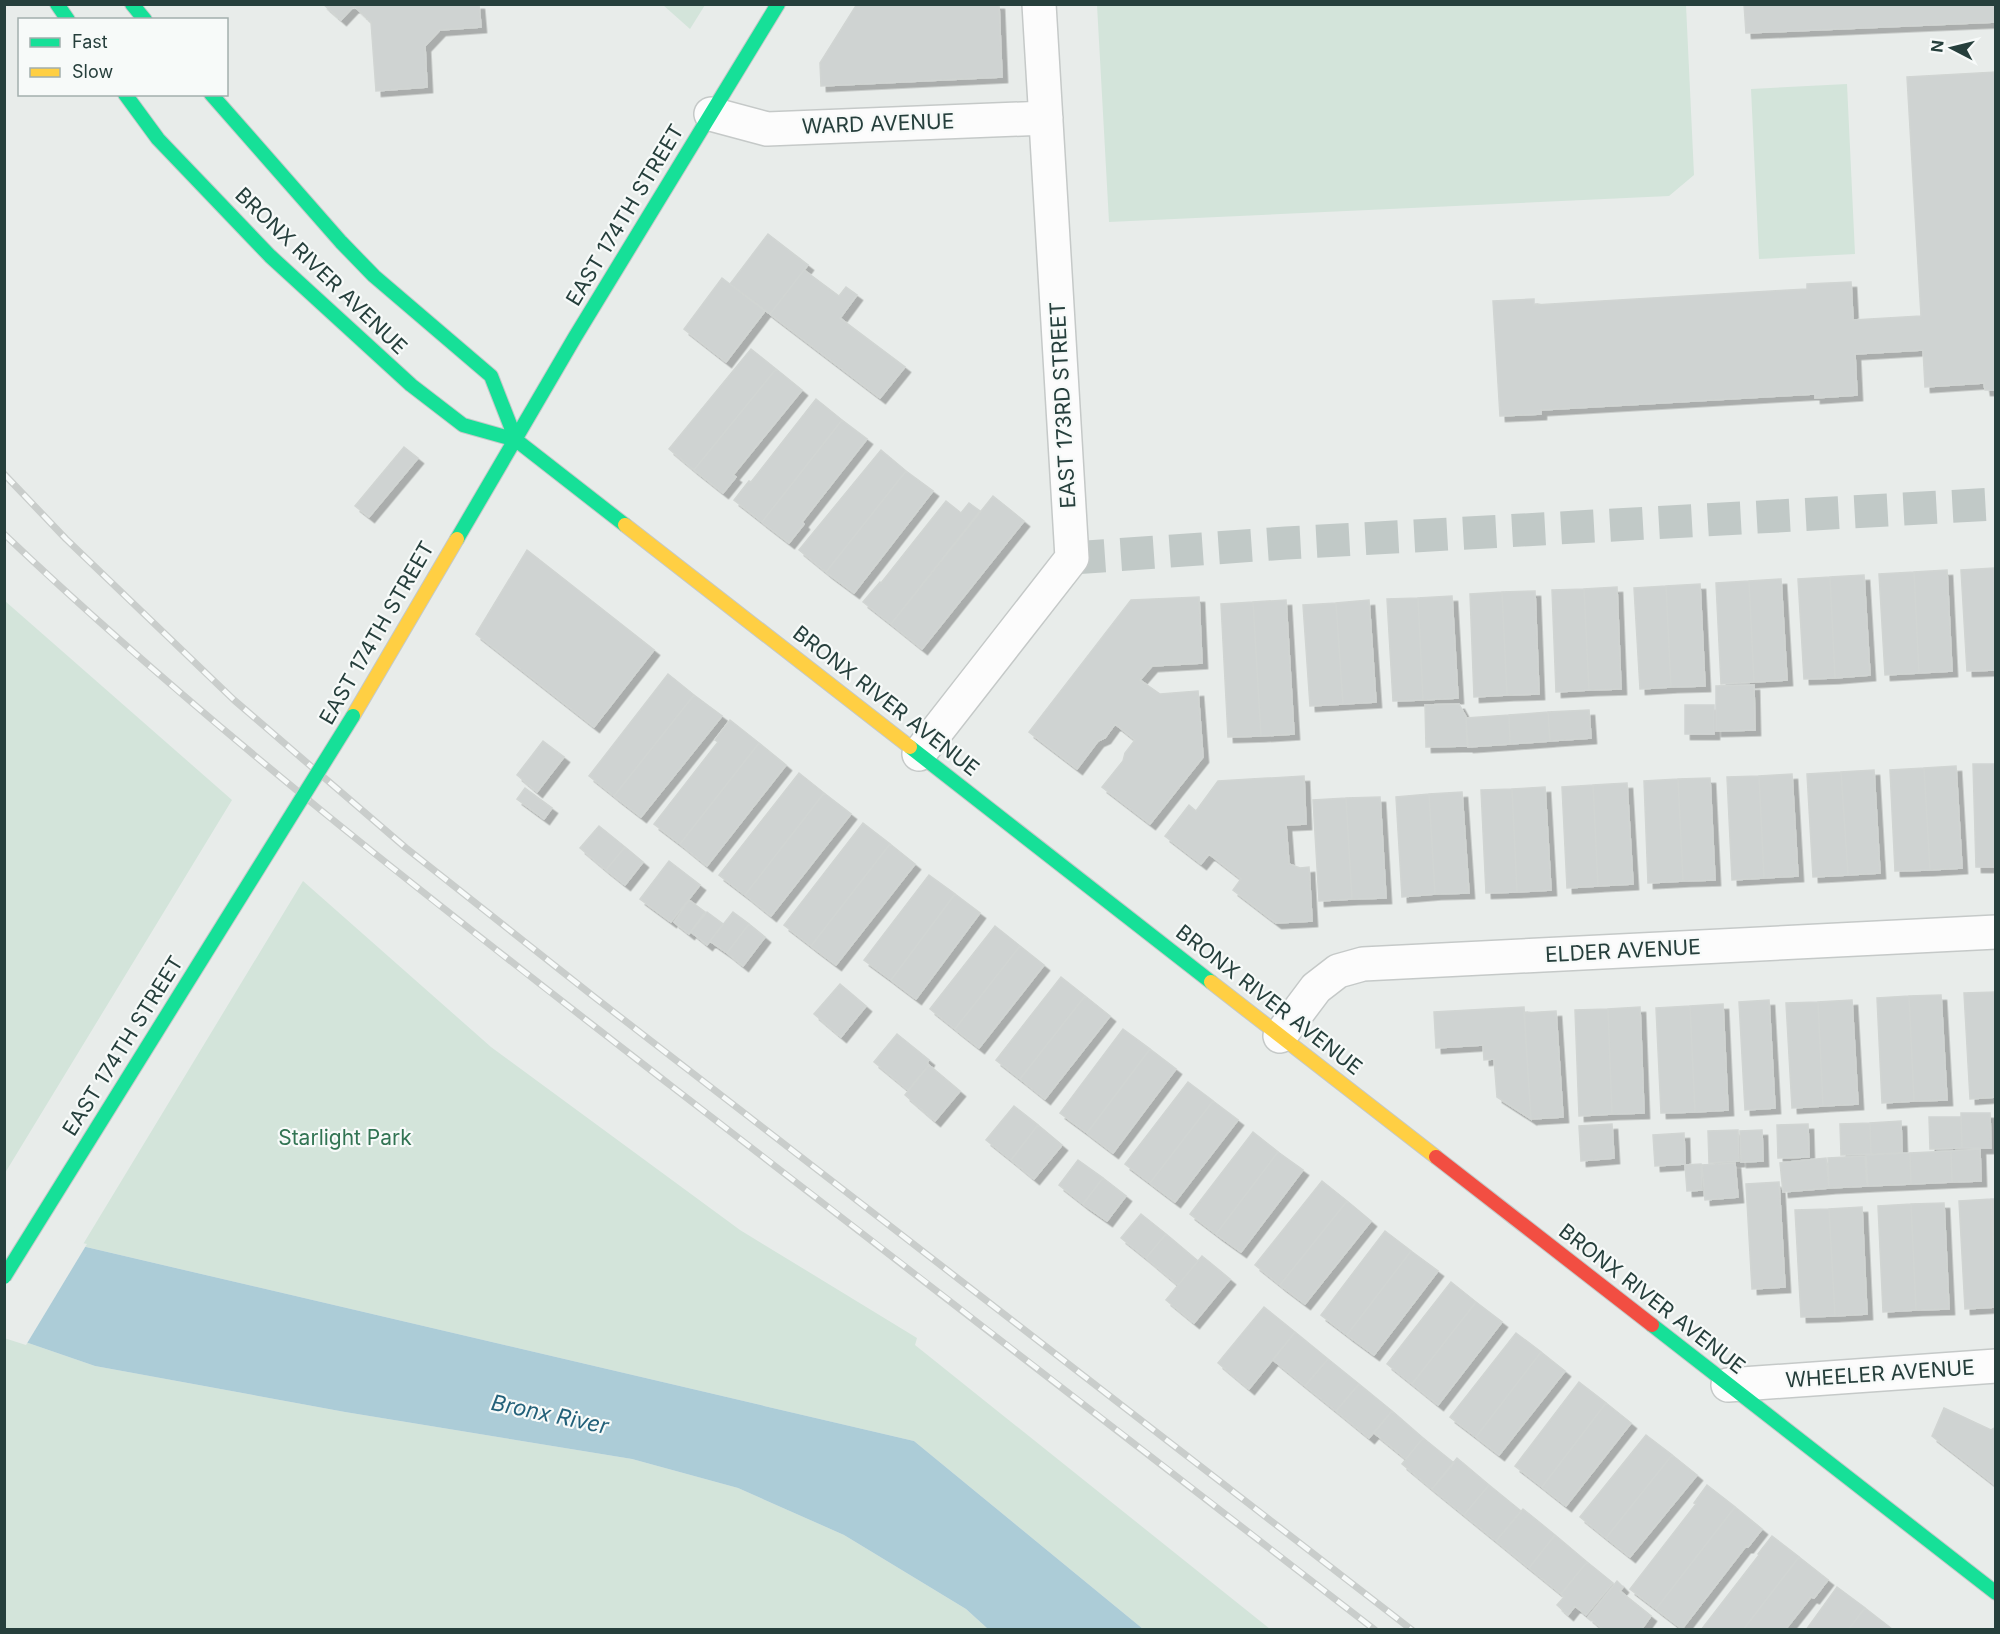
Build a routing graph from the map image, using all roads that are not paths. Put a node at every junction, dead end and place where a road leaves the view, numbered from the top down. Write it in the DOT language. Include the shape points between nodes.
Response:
graph roads {
  1 [pos="57,4"];
  2 [pos="132,4"];
  3 [pos="778,4"];
  4 [pos="1039,4"];
  5 [pos="67,18"];
  6 [pos="143,18"];
  7 [pos="126,96"];
  8 [pos="213,96"];
  9 [pos="711,114"];
  10 [pos="1046,118"];
  11 [pos="516,440"];
  12 [pos="919,754"];
  13 [pos="1995,932"];
  14 [pos="1280,1035"];
  15 [pos="4,1277"];
  16 [pos="1995,1366"];
  17 [pos="1728,1385"];
  18 [pos="1995,1593"];
  1 -- 5 [label="main road"];
  2 -- 6 [label="main road"];
  3 -- 9 [label="main road, EAST 174TH STREET"];
  4 -- 10 [label="street, EAST 173RD STREET"];
  7 -- 11 [label="main road, BRONX RIVER AVENUE" via="158,139 270,256 411,385 463,425"];
  8 -- 11 [label="main road, BRONX RIVER AVENUE" via="340,242 491,376"];
  9 -- 10 [label="street, WARD AVENUE" via="767,129"];
  9 -- 11 [label="main road, EAST 174TH STREET"];
  10 -- 12 [label="street, EAST 173RD STREET" via="1072,558"];
  11 -- 12 [label="main road, BRONX RIVER AVENUE"];
  11 -- 15 [label="main road, EAST 174TH STREET, bridge" via="353,716"];
  12 -- 14 [label="main road, BRONX RIVER AVENUE"];
  13 -- 14 [label="street, ELDER AVENUE" via="1363,964 1338,971 1316,988"];
  14 -- 17 [label="main road, BRONX RIVER AVENUE"];
  16 -- 17 [label="street, WHEELER AVENUE"];
  17 -- 18 [label="main road, BRONX RIVER AVENUE"];
}
